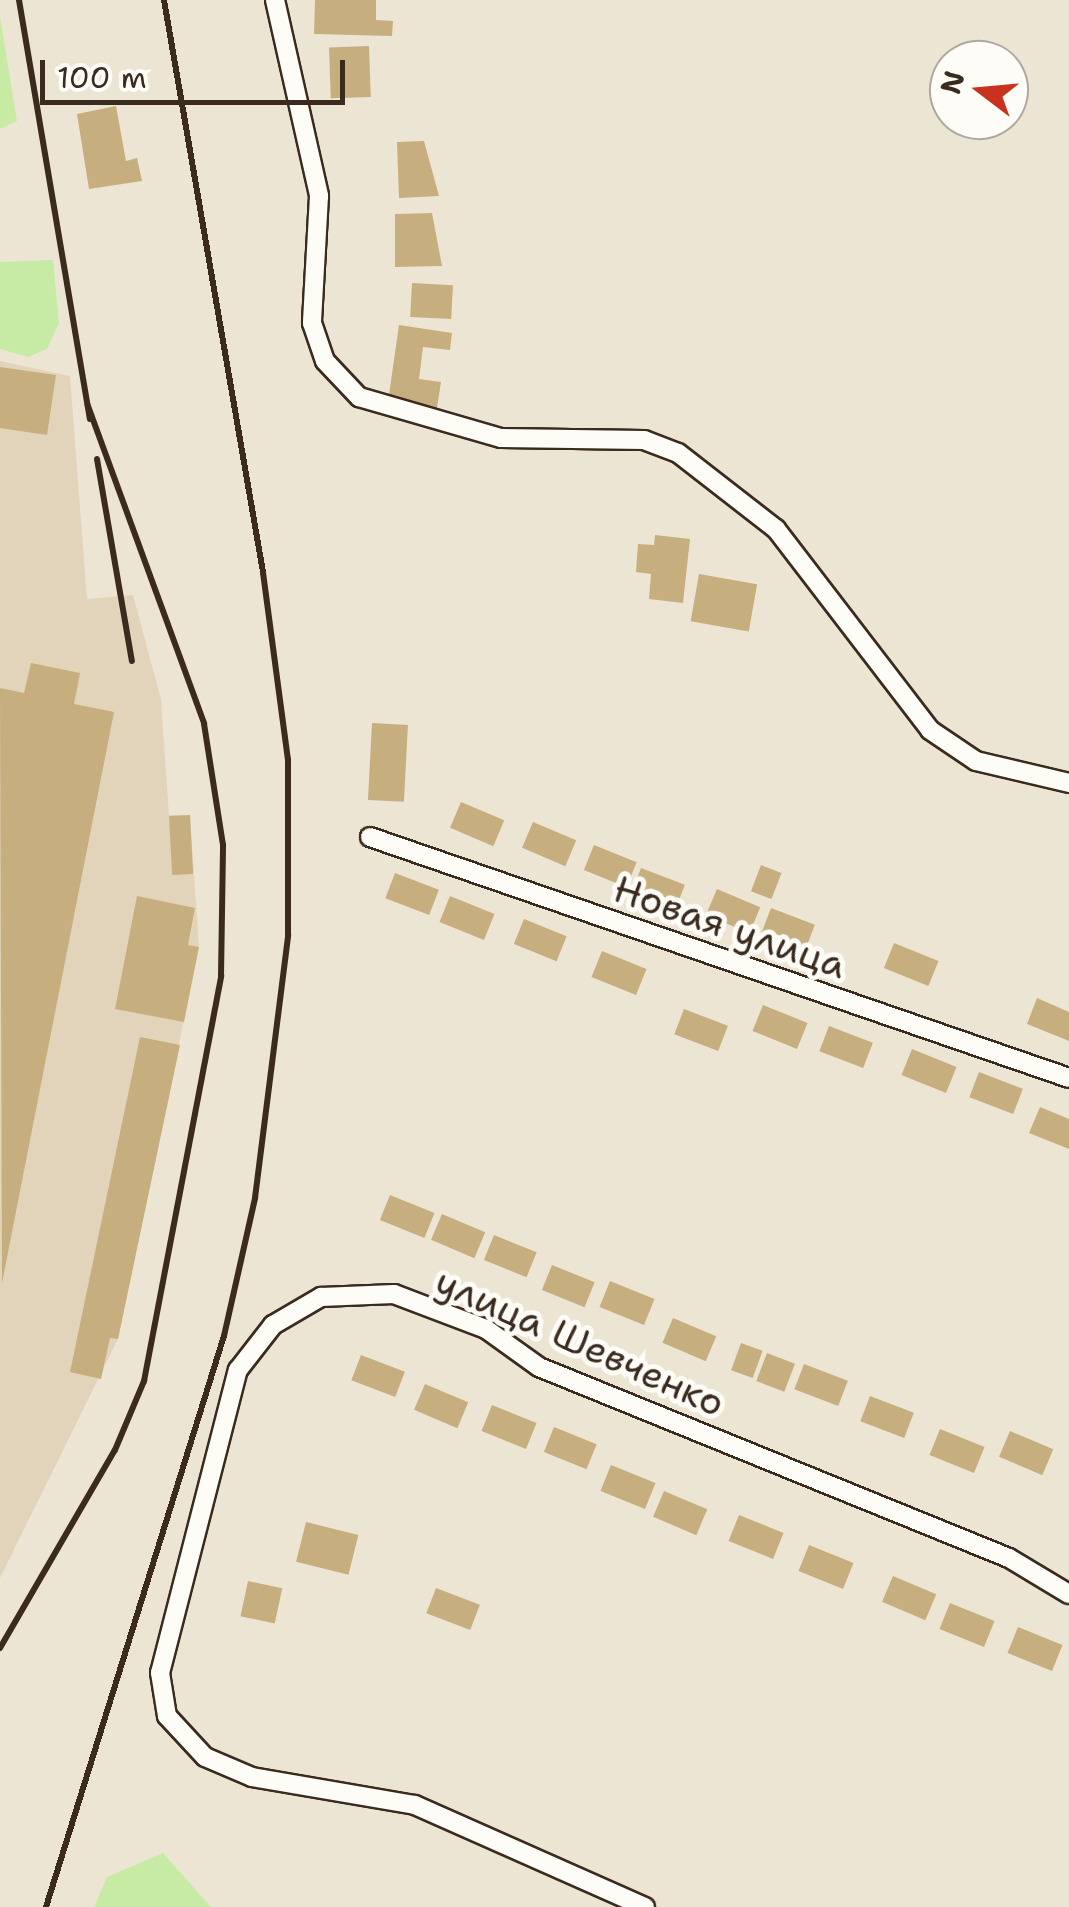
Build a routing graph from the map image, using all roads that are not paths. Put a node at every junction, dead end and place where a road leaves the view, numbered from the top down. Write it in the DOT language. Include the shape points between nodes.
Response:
graph roads {
  1 [pos="275,0"];
  2 [pos="1069,783"];
  3 [pos="370,837"];
  4 [pos="1069,1078"];
  5 [pos="1069,1594"];
  6 [pos="645,1907"];
  1 -- 2 [label="street" via="319,196 312,322 325,361 360,397 413,418 556,444 644,440 678,453 776,529 930,730 976,760"];
  3 -- 4 [label="street, Новая улица"];
  5 -- 6 [label="street, улица Шевченко" via="1009,1558 538,1367 486,1329 394,1294 321,1297 273,1325 238,1370 160,1673 167,1716 205,1757 252,1777 415,1805"];
}
